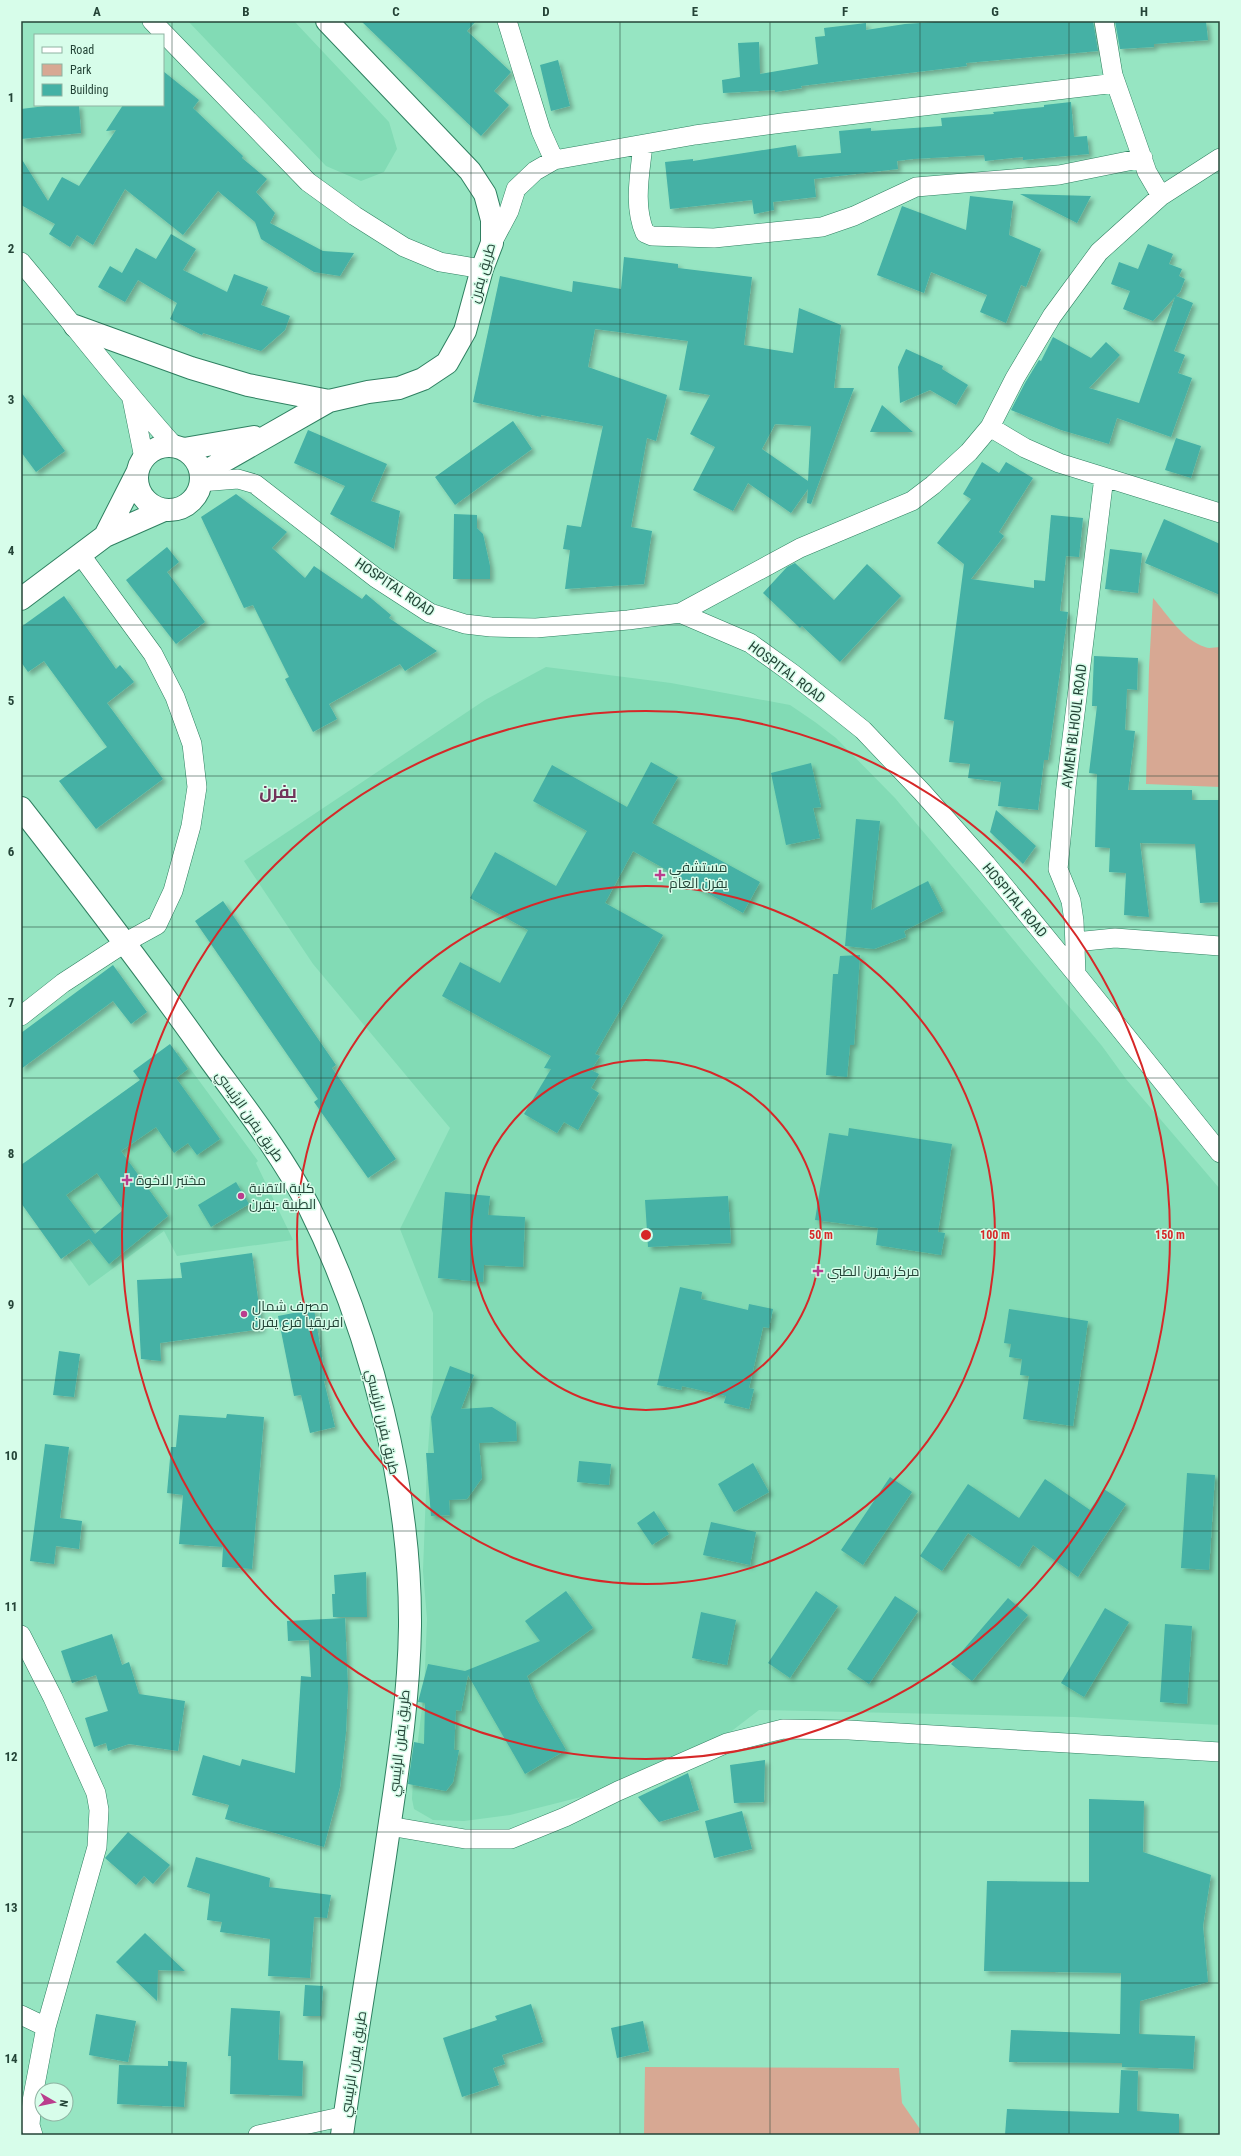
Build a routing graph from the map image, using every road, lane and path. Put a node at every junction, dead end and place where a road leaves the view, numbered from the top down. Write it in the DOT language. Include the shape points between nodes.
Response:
graph roads {
  1 [pos="152,21"];
  2 [pos="327,21"];
  3 [pos="507,21"];
  4 [pos="1104,21"];
  5 [pos="1116,82"];
  6 [pos="643,145"];
  7 [pos="1143,158"];
  8 [pos="554,160"];
  9 [pos="1217,165"];
  10 [pos="1161,196"];
  11 [pos="492,243"];
  12 [pos="21,262"];
  13 [pos="482,269"];
  14 [pos="75,326"];
  15 [pos="132,399"];
  16 [pos="329,401"];
  17 [pos="990,426"];
  18 [pos="267,434"];
  19 [pos="179,448"];
  20 [pos="140,466"];
  21 [pos="1104,477"];
  22 [pos="200,478"];
  23 [pos="164,510"];
  24 [pos="1220,513"];
  25 [pos="105,536"];
  26 [pos="80,554"];
  27 [pos="21,599"];
  28 [pos="680,613"];
  29 [pos="21,808"];
  30 [pos="126,942"];
  31 [pos="1075,942"];
  32 [pos="1220,946"];
  33 [pos="1076,974"];
  34 [pos="21,1016"];
  35 [pos="1220,1153"];
  36 [pos="21,1635"];
  37 [pos="1220,1752"];
  38 [pos="389,1826"];
  39 [pos="21,2016"];
  40 [pos="46,2027"];
  41 [pos="344,2126"];
  42 [pos="33,2135"];
  43 [pos="258,2135"];
  1 -- 13 [label="street" via="308,182 404,247 440,262"];
  2 -- 11 [label="main road, طريق يفرن" via="470,171 485,194 492,220"];
  3 -- 8 [label="street" via="541,131"];
  4 -- 5 [label="street"];
  5 -- 6 [label="street" via="821,118 695,135"];
  5 -- 7 [label="street"];
  6 -- 7 [label="street" via="639,184 640,214 645,233 652,236 714,238 822,227 854,216 916,187 1059,175"];
  6 -- 8 [label="street"];
  7 -- 10 [label="street" via="1147,172"];
  8 -- 11 [label="street" via="535,170 516,189 509,211"];
  9 -- 10 [label="street"];
  10 -- 17 [label="street" via="1099,252 1052,316"];
  11 -- 13 [label="main road, طريق يفرن"];
  12 -- 14 [label="street"];
  13 -- 16 [label="main road, طريق يفرن" via="465,331 447,363 423,379 399,388"];
  14 -- 15 [label="street"];
  14 -- 16 [label="main road" via="248,385"];
  15 -- 19 [label="street"];
  15 -- 20 [label="street"];
  16 -- 18 [label="main road, طريق يفرن"];
  17 -- 21 [label="street" via="1025,448 1059,463"];
  17 -- 28 [label="street" via="969,452 912,502 800,548"];
  18 -- 19 [label="main road"];
  18 -- 22 [label="main road, طريق يفرن"];
  19 -- 20 [label="main road" via="164,446 156,449"];
  19 -- 22 [label="main road" via="196,463"];
  20 -- 23 [label="main road" via="140,493 154,506"];
  20 -- 25 [label="main road"];
  21 -- 24 [label="street"];
  21 -- 31 [label="street, AYMEN BLHOUL ROAD" via="1058,869 1070,901"];
  22 -- 23 [label="main road" via="194,496 183,506 174,510"];
  22 -- 28 [label="street, HOSPITAL ROAD" via="238,479 255,484 382,582 430,613 465,624 536,628"];
  23 -- 25 [label="main road"];
  25 -- 26 [label="main road"];
  26 -- 27 [label="main road"];
  26 -- 30 [label="street" via="153,654 175,697 192,744 194,758 197,787 191,826 173,891 157,925"];
  28 -- 33 [label="street, HOSPITAL ROAD" via="750,643 863,730 986,864"];
  29 -- 30 [label="main road, طريق يفرن الرئيسي"];
  30 -- 34 [label="street" via="63,983"];
  30 -- 38 [label="main road, طريق يفرن الرئيسي" via="272,1145 308,1206 337,1271 360,1333 392,1451 408,1569 410,1626 404,1725"];
  31 -- 32 [label="street" via="1115,938"];
  31 -- 33 [label="street, AYMEN BLHOUL ROAD"];
  33 -- 35 [label="street, HOSPITAL ROAD"];
  36 -- 40 [label="street" via="96,1793 98,1810 97,1847"];
  37 -- 38 [label="street" via="849,1730 783,1729 727,1743 565,1817 510,1839 465,1839"];
  38 -- 41 [label="main road, طريق يفرن الرئيسي"];
  39 -- 40 [label="street"];
  40 -- 42 [label="street" via="32,2101 30,2125"];
  41 -- 43 [label="street"];
}
